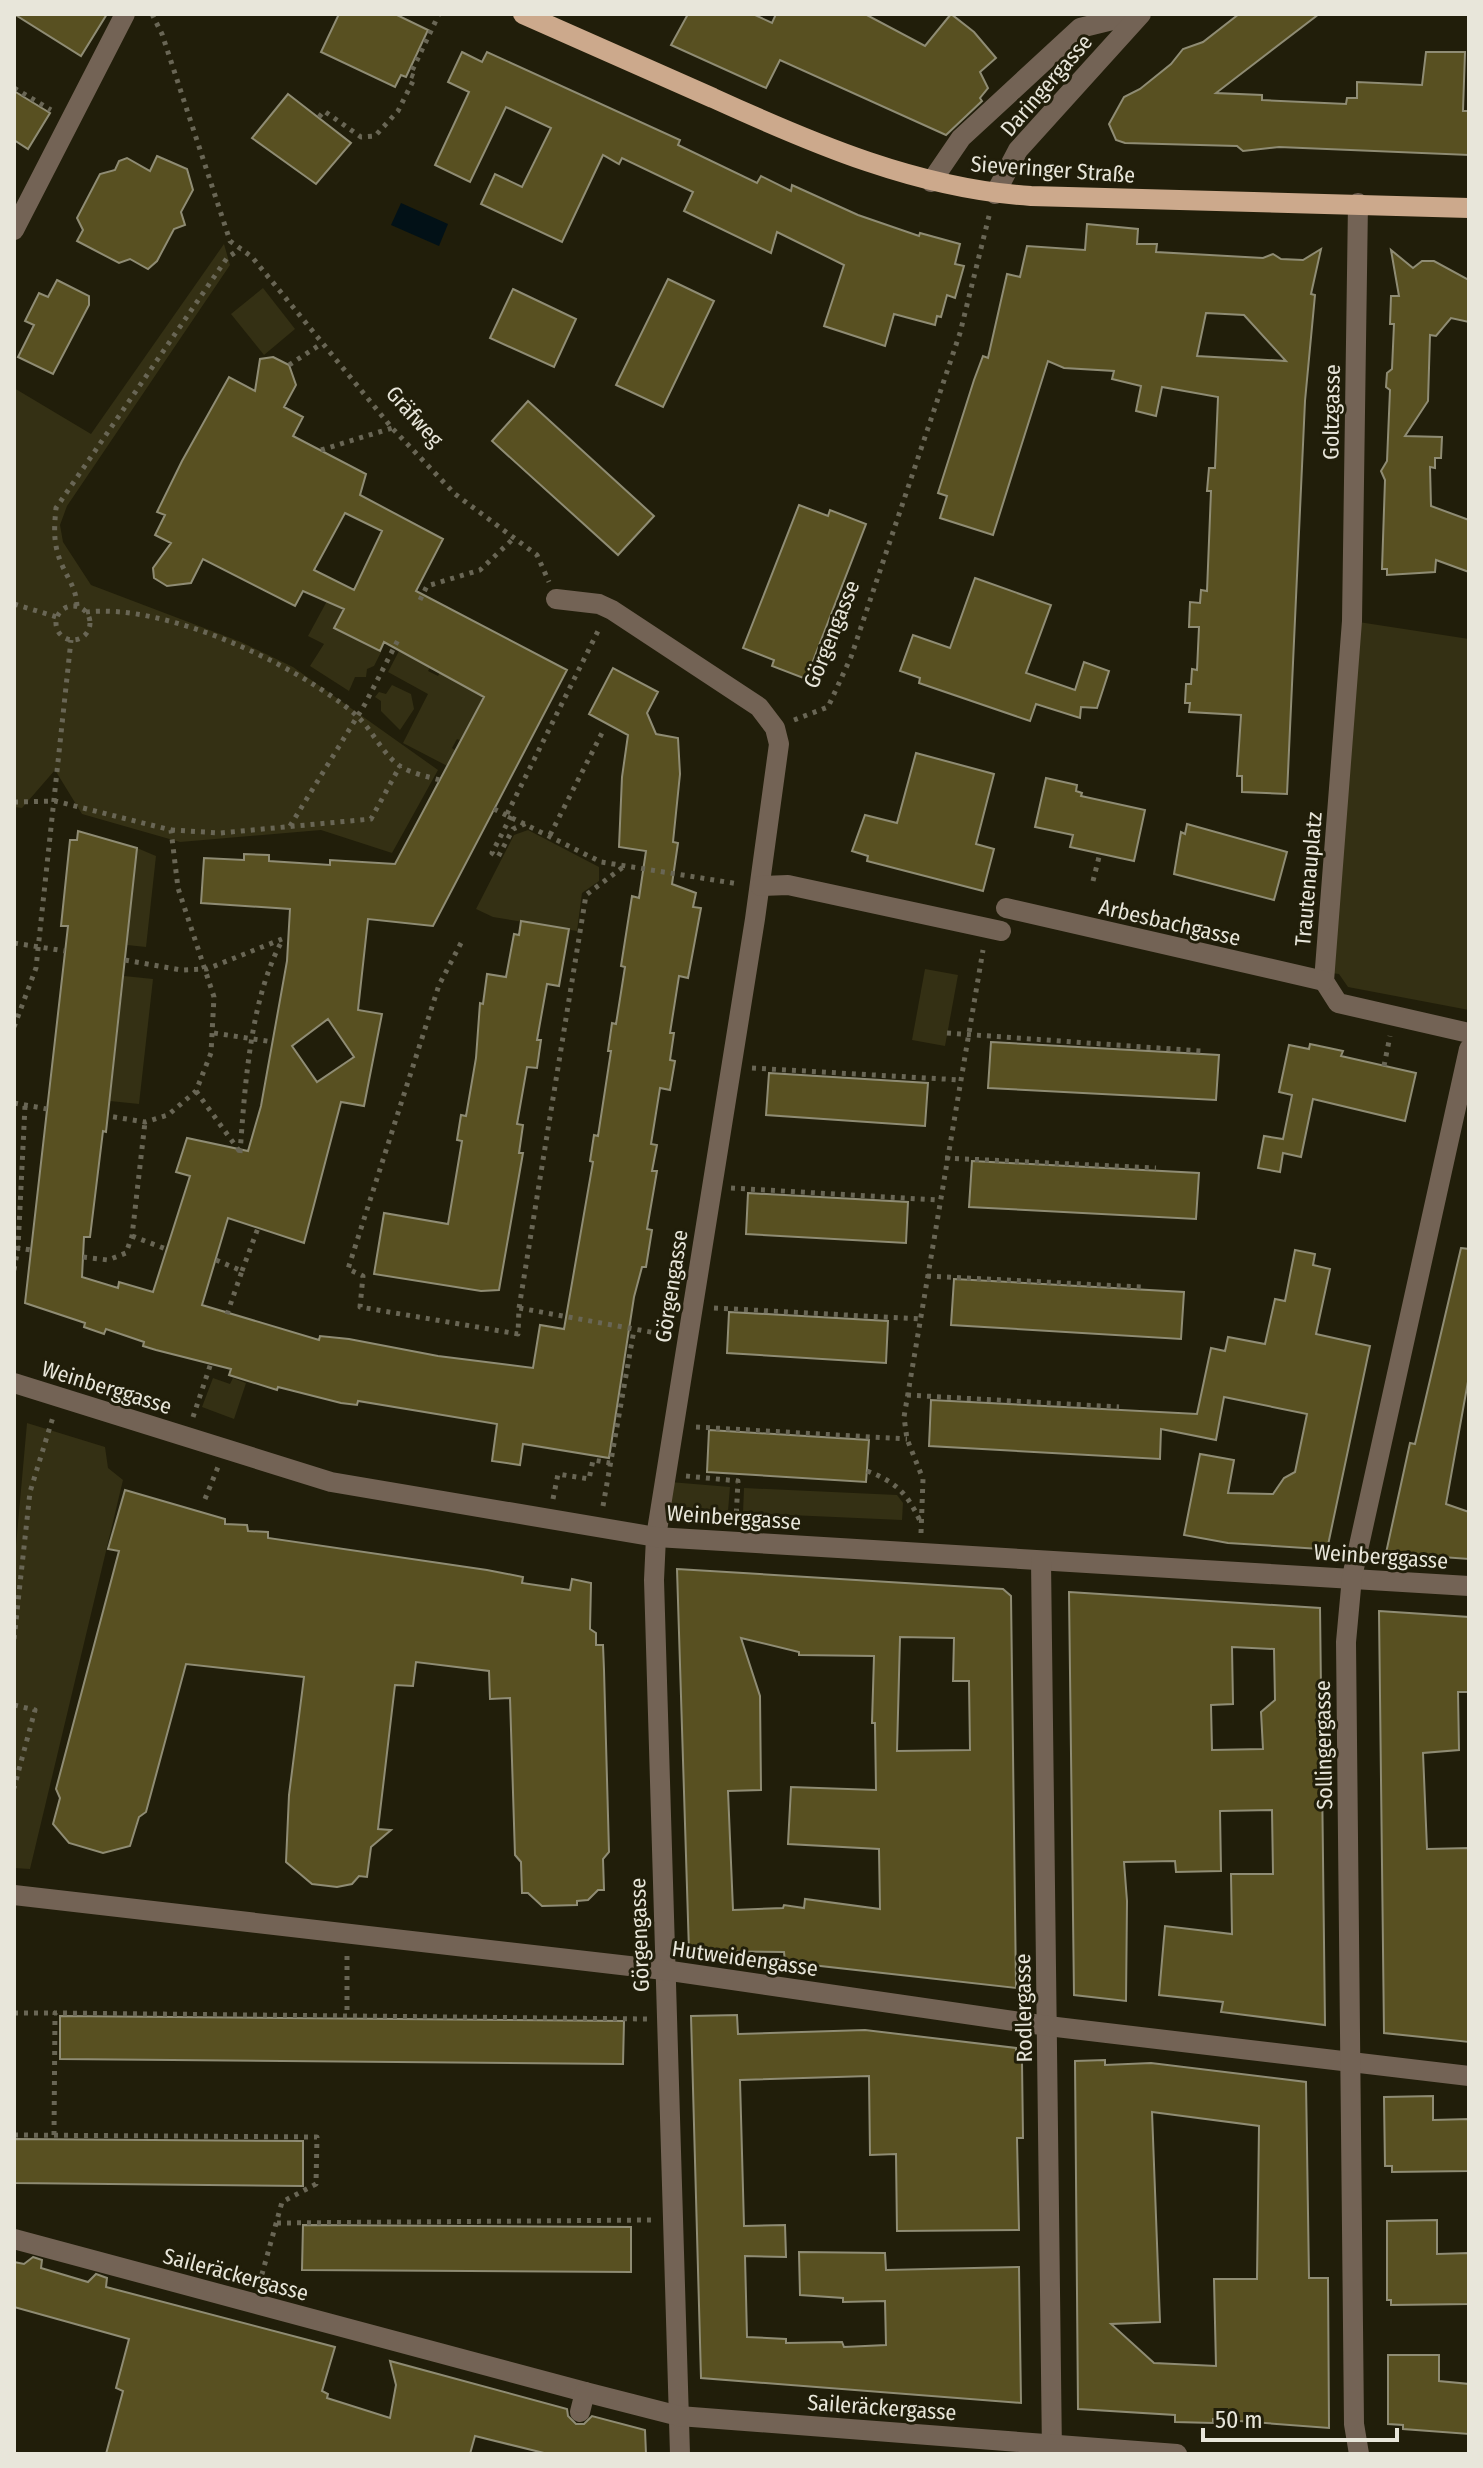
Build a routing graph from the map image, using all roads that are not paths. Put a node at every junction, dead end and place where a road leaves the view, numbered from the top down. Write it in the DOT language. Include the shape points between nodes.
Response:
graph roads {
  1 [pos="125,14"];
  2 [pos="523,14"];
  3 [pos="1139,14"];
  4 [pos="931,182"];
  5 [pos="995,194"];
  6 [pos="1358,203"];
  7 [pos="1469,208"];
  8 [pos="14,230"];
  9 [pos="556,599"];
  10 [pos="1352,621"];
  11 [pos="760,886"];
  12 [pos="1006,908"];
  13 [pos="994,929"];
  14 [pos="1324,981"];
  15 [pos="1469,1033"];
  16 [pos="1469,1049"];
  17 [pos="14,1383"];
  18 [pos="656,1537"];
  19 [pos="1041,1561"];
  20 [pos="1352,1577"];
  21 [pos="1469,1586"];
  22 [pos="14,1895"];
  23 [pos="664,1970"];
  24 [pos="1048,2026"];
  25 [pos="1351,2063"];
  26 [pos="1469,2076"];
  27 [pos="14,2239"];
  28 [pos="585,2392"];
  29 [pos="580,2412"];
  30 [pos="679,2416"];
  31 [pos="1052,2449"];
  32 [pos="680,2454"];
  33 [pos="1177,2454"];
  34 [pos="1359,2454"];
  1 -- 8 [label="street"];
  2 -- 4 [label="main road, Sieveringer Straße" via="810,142"];
  3 -- 4 [label="street" via="1080,28 961,138"];
  3 -- 5 [label="street, Daringergasse" via="1018,150"];
  4 -- 5 [label="main road, Sieveringer Straße"];
  5 -- 6 [label="main road, Sieveringer Straße"];
  6 -- 7 [label="main road, Sieveringer Straße"];
  6 -- 10 [label="street, Goltzgasse"];
  9 -- 11 [label="street, Görgengasse" via="612,610 759,707 775,728 779,763"];
  10 -- 14 [label="street, Trautenauplatz"];
  11 -- 13 [label="street" via="788,885"];
  11 -- 18 [label="street, Görgengasse"];
  12 -- 14 [label="street, Arbesbachgasse"];
  14 -- 15 [label="street" via="1338,1003"];
  16 -- 20 [label="street, Sollingergasse"];
  17 -- 18 [label="street, Weinberggasse" via="331,1482"];
  18 -- 19 [label="street, Weinberggasse"];
  18 -- 23 [label="street, Görgengasse"];
  19 -- 20 [label="street, Weinberggasse"];
  19 -- 24 [label="street, Rodlergasse"];
  20 -- 21 [label="street, Weinberggasse"];
  20 -- 25 [label="street, Sollingergasse" via="1346,1642"];
  22 -- 23 [label="street, Hutweidengasse"];
  23 -- 24 [label="street, Hutweidengasse"];
  23 -- 30 [label="street, Görgengasse"];
  24 -- 25 [label="street, Hutweidengasse"];
  24 -- 31 [label="street, Rodlergasse"];
  25 -- 26 [label="street, Hutweidengasse"];
  25 -- 34 [label="street, Sollingergasse" via="1354,2424"];
  27 -- 28 [label="street, Saileräckergasse"];
  28 -- 29 [label="street"];
  28 -- 30 [label="street, Saileräckergasse"];
  30 -- 31 [label="street, Saileräckergasse"];
  30 -- 32 [label="street, Görgengasse"];
  31 -- 33 [label="street, Saileräckergasse"];
}
